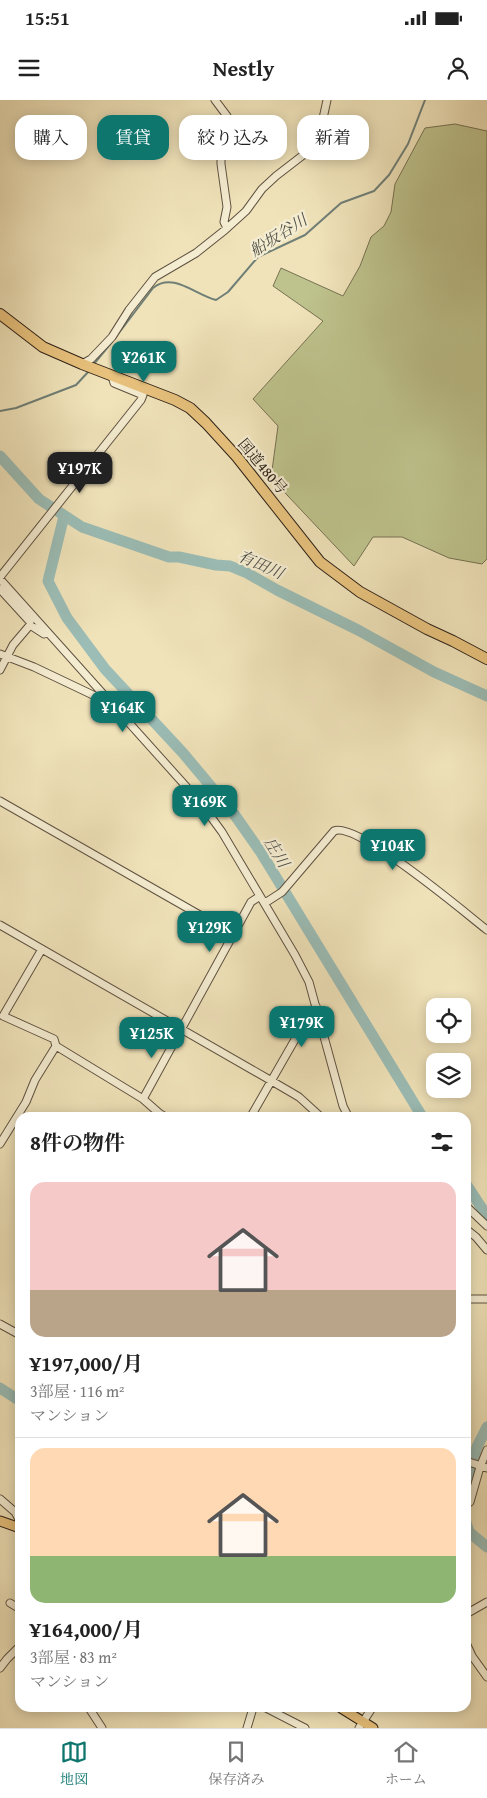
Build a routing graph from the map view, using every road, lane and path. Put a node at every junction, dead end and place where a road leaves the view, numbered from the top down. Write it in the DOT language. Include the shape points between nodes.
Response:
graph roads {
  1 [pos="216,100"];
  2 [pos="327,100"];
  3 [pos="227,228"];
  4 [pos="0,314"];
  5 [pos="82,364"];
  6 [pos="112,376"];
  7 [pos="1,577"];
  8 [pos="0,589"];
  9 [pos="30,625"];
  10 [pos="48,633"];
  11 [pos="4,655"];
  12 [pos="487,659"];
  13 [pos="0,670"];
  14 [pos="107,698"];
  15 [pos="0,801"];
  16 [pos="260,896"];
  17 [pos="264,903"];
  18 [pos="0,925"];
  19 [pos="487,930"];
  20 [pos="234,934"];
  21 [pos="42,949"];
  22 [pos="316,1006"];
  23 [pos="2,1015"];
  24 [pos="180,1029"];
  25 [pos="56,1046"];
  26 [pos="270,1080"];
  27 [pos="143,1099"];
  28 [pos="20,1112"];
  29 [pos="158,1112"];
  30 [pos="253,1112"];
  31 [pos="315,1112"];
  32 [pos="346,1112"];
  33 [pos="15,1120"];
  34 [pos="0,1144"];
  35 [pos="471,1211"];
  36 [pos="487,1226"];
  37 [pos="471,1233"];
  38 [pos="487,1250"];
  39 [pos="471,1299"];
  40 [pos="487,1299"];
  41 [pos="0,1324"];
  42 [pos="15,1332"];
  43 [pos="487,1450"];
  44 [pos="471,1463"];
  45 [pos="484,1468"];
  46 [pos="0,1499"];
  47 [pos="471,1500"];
  48 [pos="15,1512"];
  49 [pos="0,1520"];
  50 [pos="15,1526"];
  51 [pos="487,1602"];
  52 [pos="10,1603"];
  53 [pos="15,1606"];
  54 [pos="471,1611"];
  55 [pos="15,1651"];
  56 [pos="471,1654"];
  57 [pos="0,1668"];
  58 [pos="487,1677"];
  59 [pos="92,1712"];
  60 [pos="252,1712"];
  61 [pos="274,1712"];
  62 [pos="346,1712"];
  63 [pos="369,1712"];
  64 [pos="361,1725"];
  65 [pos="102,1728"];
  66 [pos="247,1728"];
  67 [pos="305,1728"];
  68 [pos="373,1728"];
  1 -- 3 [label="street" via="227,116 220,164"];
  2 -- 3 [label="street" via="319,137 311,149 262,189 246,211"];
  3 -- 5 [label="street" via="196,253 155,278 112,337"];
  4 -- 5 [label="highway, 国道480号" via="43,347"];
  5 -- 6 [label="highway, 国道480号"];
  6 -- 7 [label="street" via="114,382 143,394 141,400"];
  6 -- 12 [label="highway, 国道480号" via="190,408 249,471 320,562 336,575 360,592"];
  7 -- 10 [label="street"];
  8 -- 9 [label="street" via="20,608"];
  9 -- 10 [label="street" via="44,634"];
  9 -- 11 [label="street"];
  10 -- 14 [label="street"];
  11 -- 13 [label="street"];
  11 -- 14 [label="street" via="95,696"];
  14 -- 16 [label="street" via="200,802"];
  15 -- 20 [label="street"];
  16 -- 17 [label="street"];
  16 -- 20 [label="street" via="251,902"];
  17 -- 19 [label="street" via="282,892 334,831 342,829 376,845"];
  17 -- 22 [label="street" via="296,955"];
  18 -- 21 [label="street"];
  20 -- 24 [label="street"];
  21 -- 23 [label="street"];
  21 -- 24 [label="street"];
  22 -- 26 [label="street"];
  22 -- 32 [label="street"];
  23 -- 25 [label="street" via="54,1039"];
  24 -- 26 [label="street"];
  24 -- 27 [label="street"];
  25 -- 27 [label="street"];
  25 -- 28 [label="street"];
  26 -- 30 [label="street"];
  26 -- 31 [label="street" via="299,1097"];
  27 -- 29 [label="street"];
  33 -- 34 [label="street"];
  35 -- 36 [label="street"];
  37 -- 38 [label="street"];
  39 -- 40 [label="street"];
  41 -- 42 [label="street"];
  43 -- 45 [label="street"];
  44 -- 45 [label="street"];
  45 -- 47 [label="street"];
  46 -- 48 [label="street"];
  49 -- 50 [label="main road"];
  51 -- 54 [label="street"];
  52 -- 53 [label="street"];
  55 -- 57 [label="street"];
  56 -- 58 [label="street"];
  59 -- 65 [label="street"];
  60 -- 66 [label="street"];
  61 -- 67 [label="street"];
  62 -- 64 [label="main road"];
  63 -- 64 [label="street"];
  64 -- 68 [label="main road"];
}
